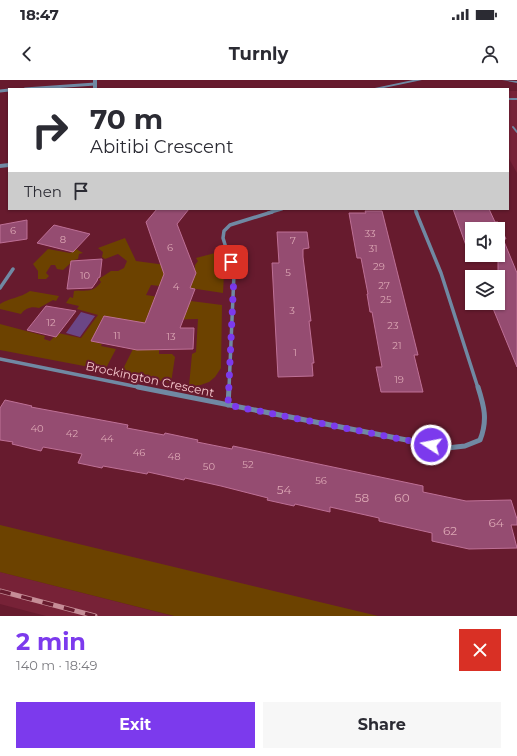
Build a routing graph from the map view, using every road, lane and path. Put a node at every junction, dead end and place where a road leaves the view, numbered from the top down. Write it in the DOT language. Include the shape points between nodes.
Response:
graph roads {
  1 [pos="420,80"];
  2 [pos="504,80"];
  3 [pos="517,82"];
  4 [pos="95,84"];
  5 [pos="39,88"];
  6 [pos="377,88"];
  7 [pos="513,127"];
  8 [pos="517,132"];
  9 [pos="279,210"];
  10 [pos="415,210"];
  11 [pos="13,269"];
  12 [pos="0,288"];
  13 [pos="0,359"];
  14 [pos="228,405"];
  1 -- 6 [label="street"];
  2 -- 3 [label="street"];
  4 -- 5 [label="street"];
  7 -- 8 [label="lane"];
  9 -- 14 [label="street" via="230,225 224,231 223,238 234,274"];
  10 -- 14 [label="street, Brockington Crescent" via="441,272 485,408 486,418 480,440 465,446 447,448"];
  11 -- 12 [label="street"];
  13 -- 14 [label="street, Brockington Crescent"];
}
